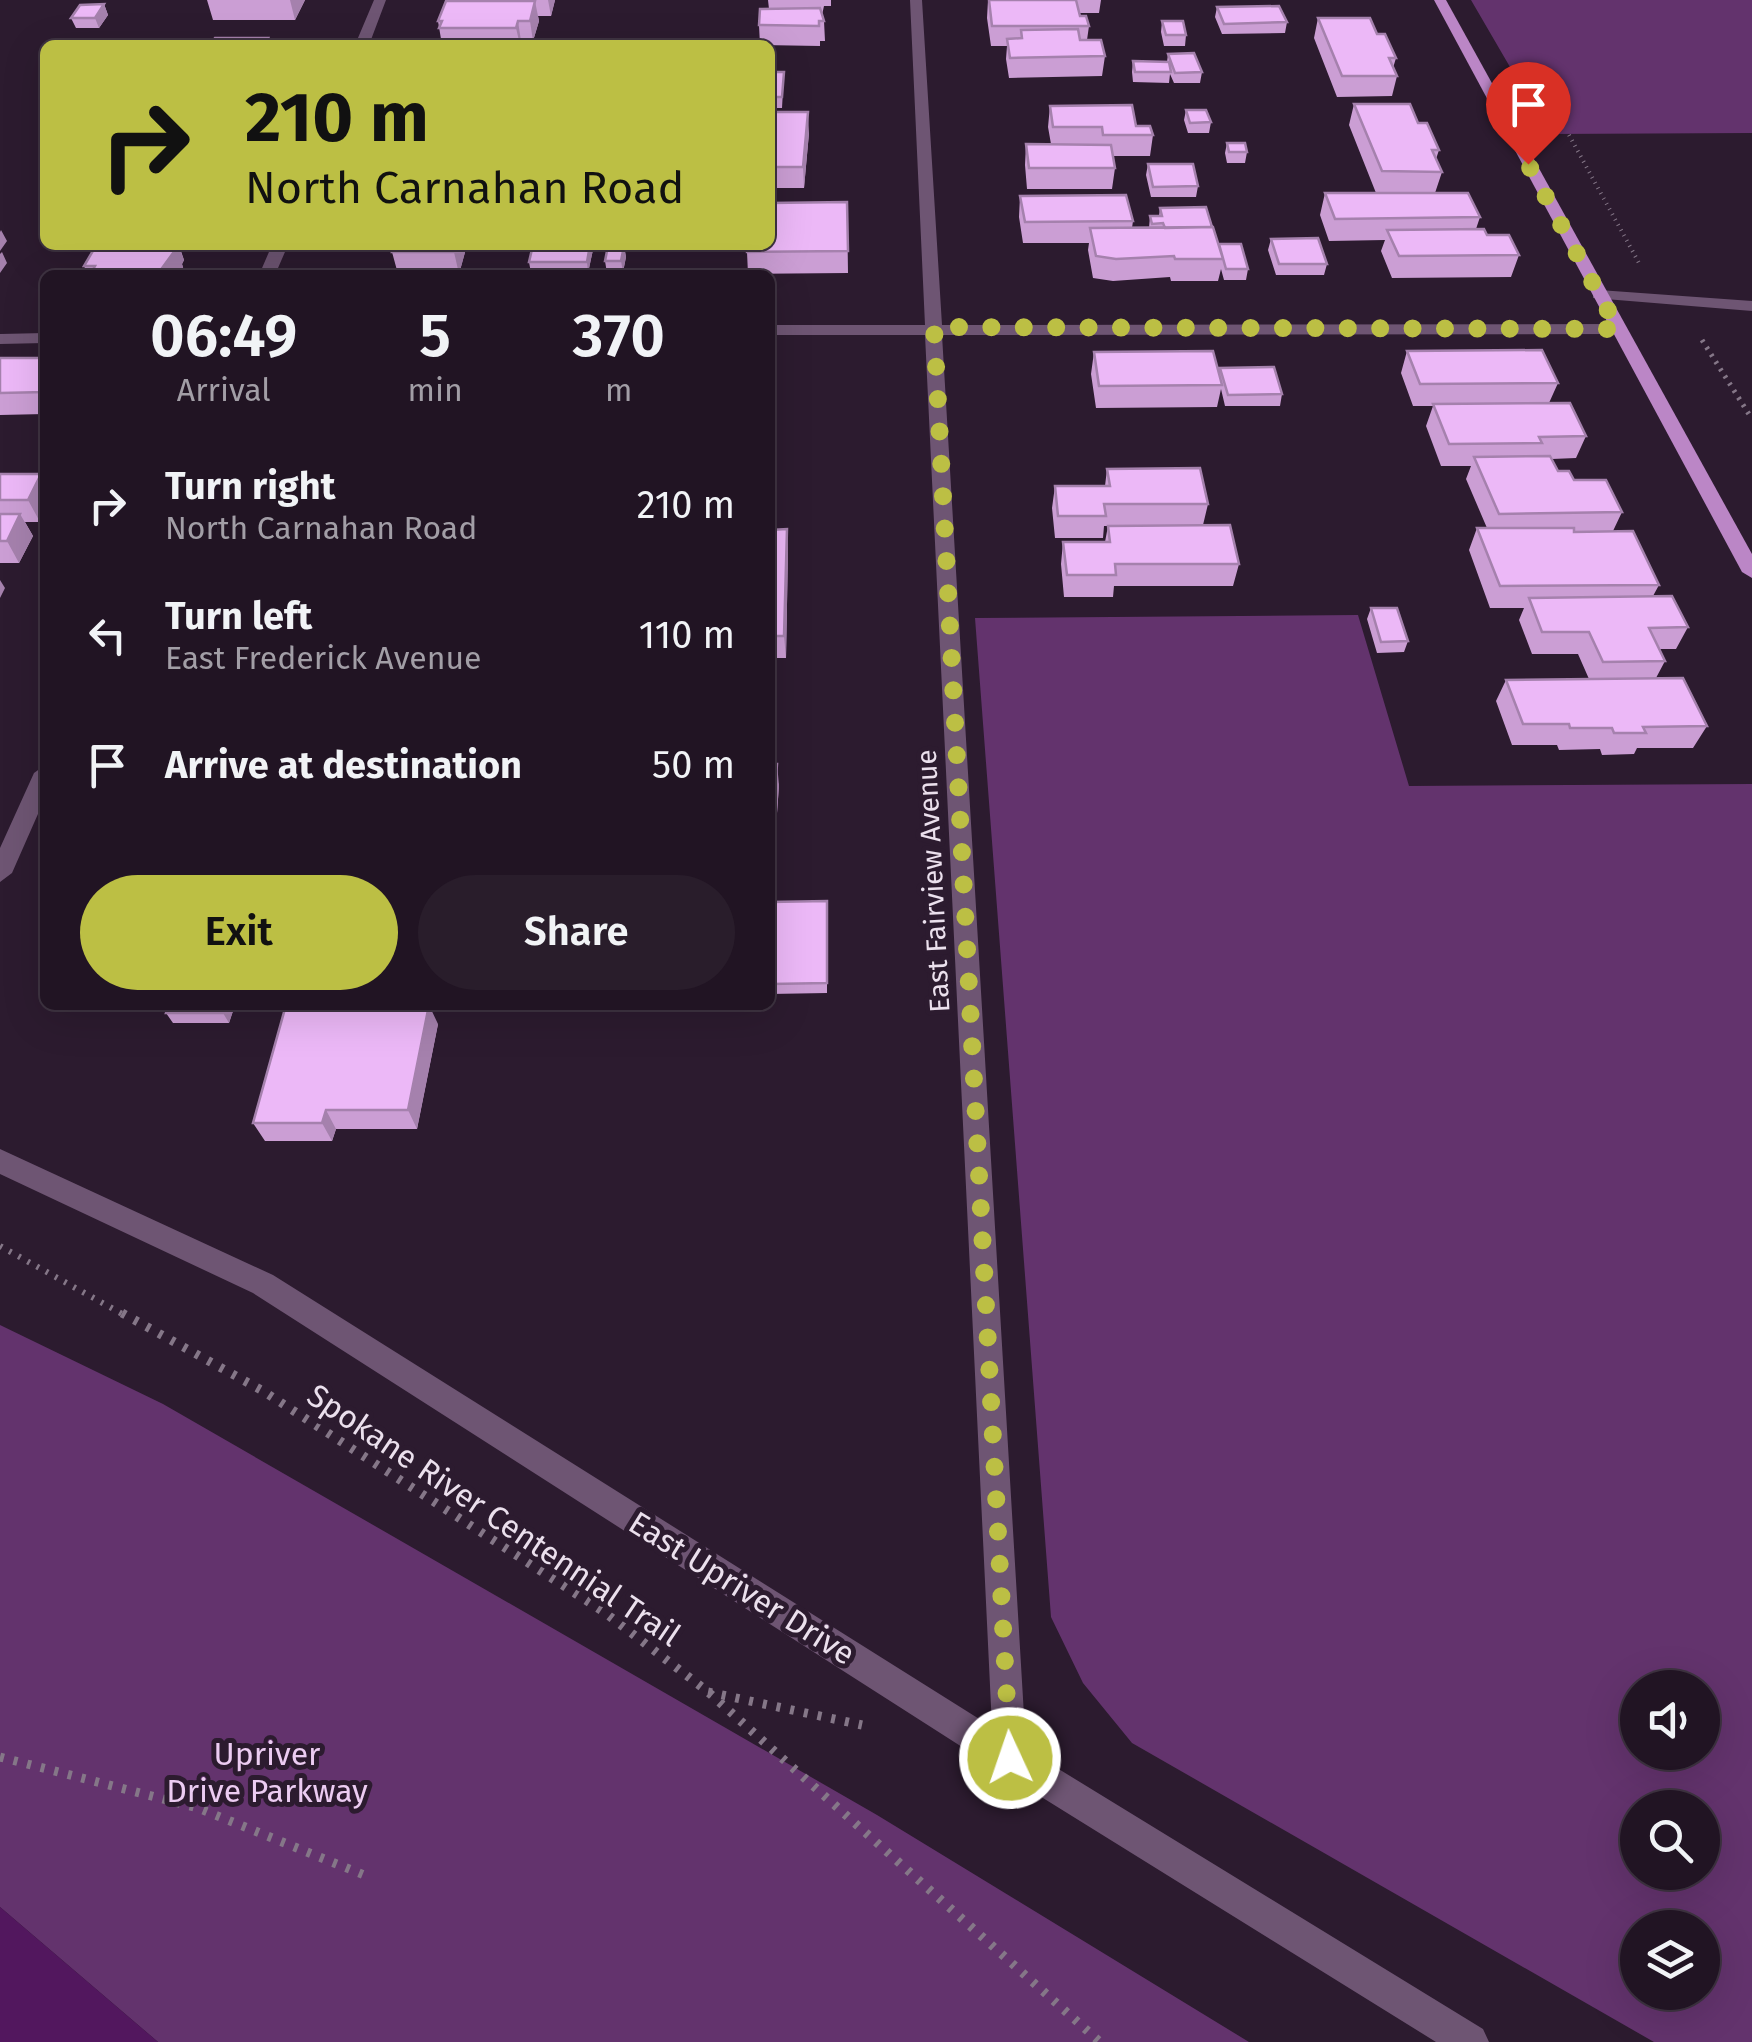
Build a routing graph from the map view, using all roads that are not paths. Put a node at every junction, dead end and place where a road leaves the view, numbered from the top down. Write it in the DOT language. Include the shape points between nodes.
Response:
graph roads {
  1 [pos="380,0"];
  2 [pos="916,0"];
  3 [pos="1440,0"];
  4 [pos="364,40"];
  5 [pos="1599,295"];
  6 [pos="1752,306"];
  7 [pos="934,327"];
  8 [pos="1618,329"];
  9 [pos="775,330"];
  10 [pos="0,338"];
  11 [pos="40,338"];
  12 [pos="1752,572"];
  13 [pos="40,784"];
  14 [pos="0,873"];
  15 [pos="0,1161"];
  16 [pos="1010,1758"];
  17 [pos="1470,2042"];
  1 -- 4 [label="street"];
  2 -- 7 [label="street, East Fairview Avenue"];
  3 -- 5 [label="main road"];
  5 -- 6 [label="street"];
  5 -- 8 [label="main road"];
  7 -- 8 [label="street"];
  7 -- 9 [label="street"];
  7 -- 16 [label="street, East Fairview Avenue"];
  8 -- 12 [label="main road"];
  10 -- 11 [label="street"];
  13 -- 14 [label="street"];
  15 -- 16 [label="street, East Upriver Drive" via="263,1284"];
  16 -- 17 [label="street, East Upriver Drive"];
}
